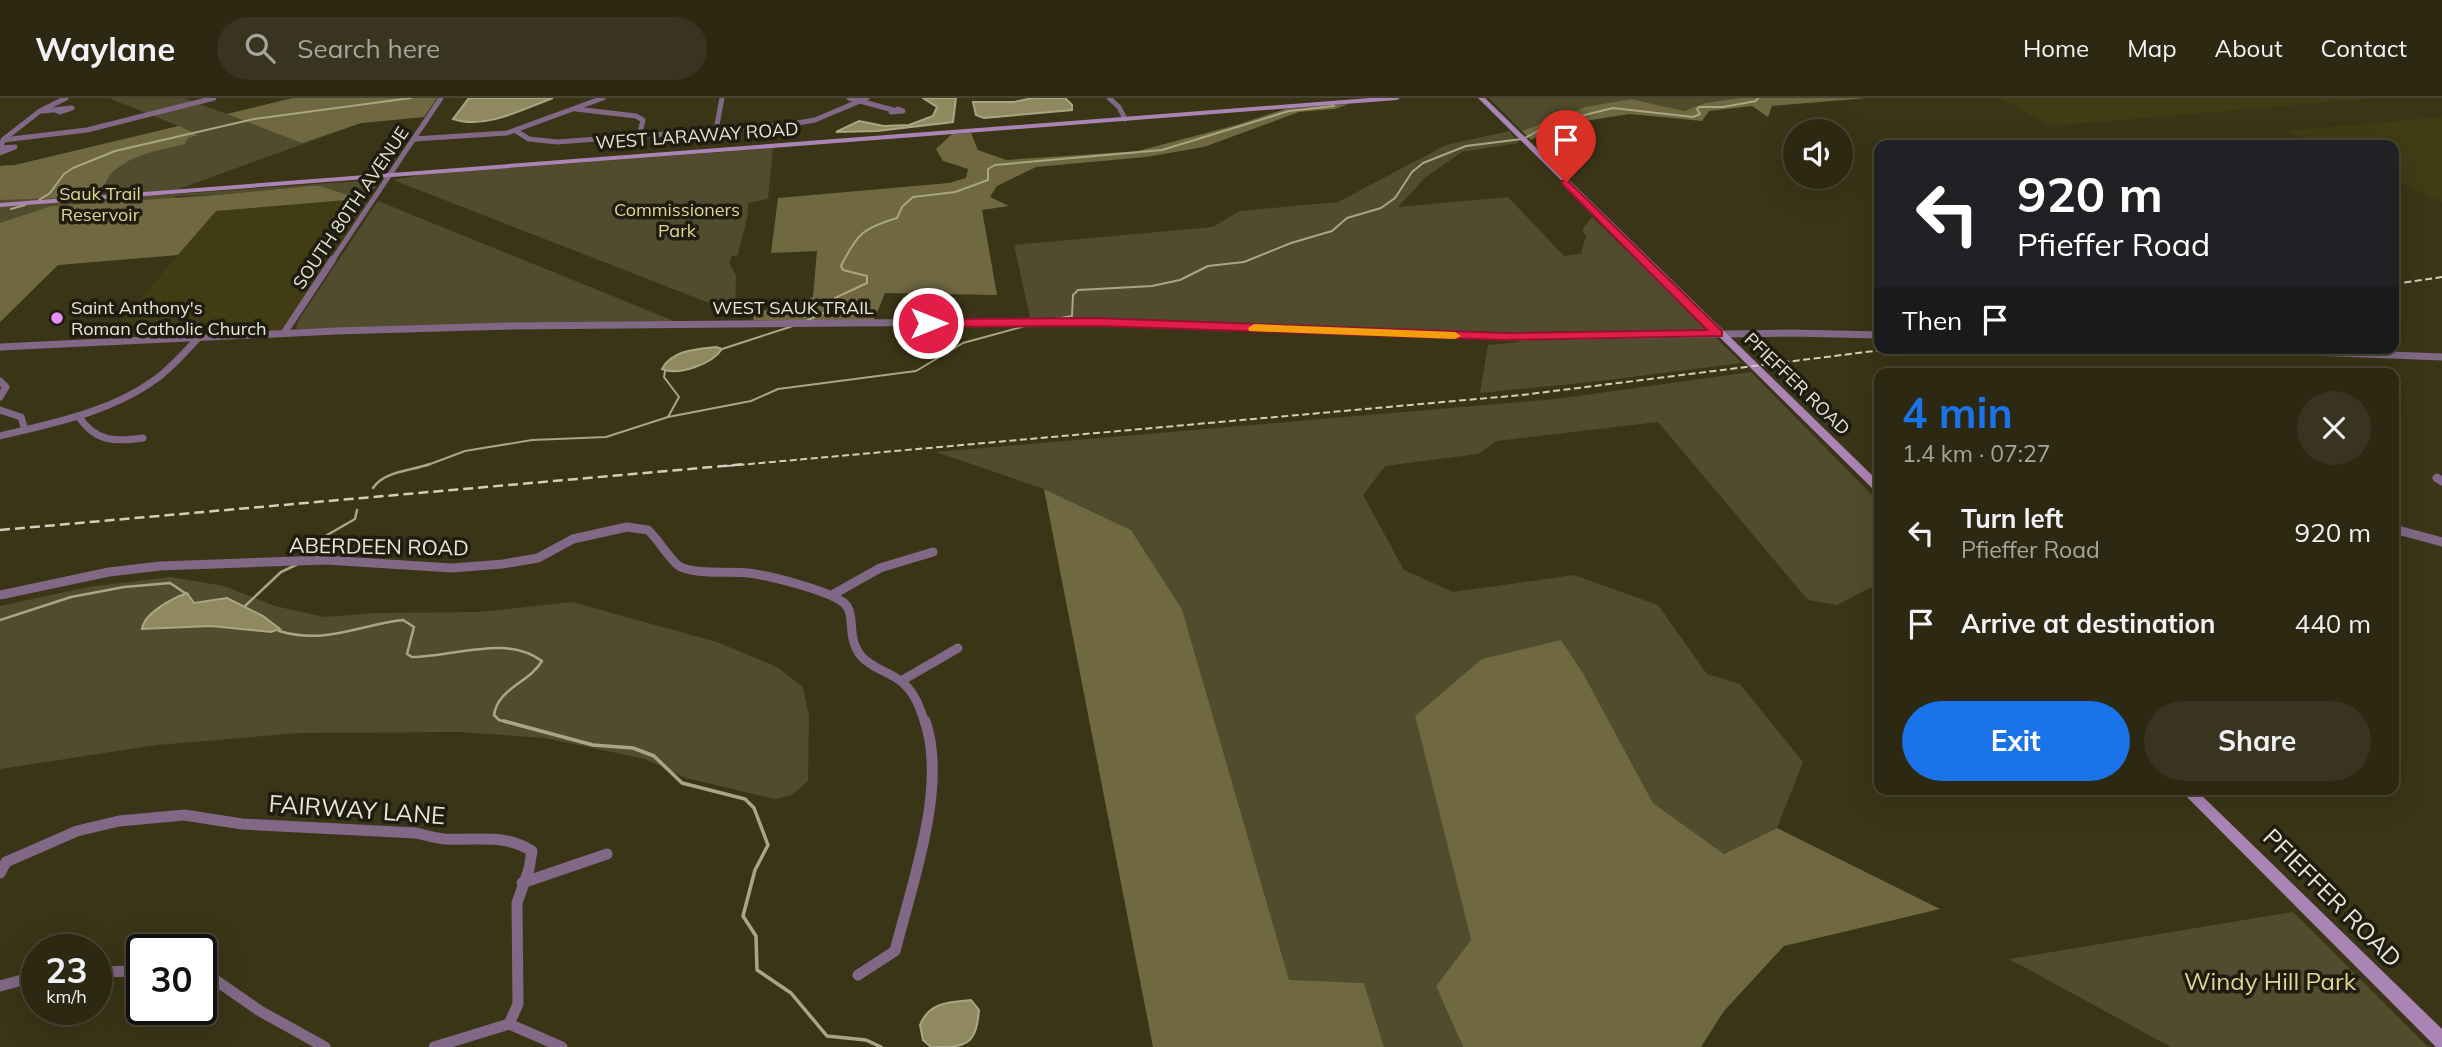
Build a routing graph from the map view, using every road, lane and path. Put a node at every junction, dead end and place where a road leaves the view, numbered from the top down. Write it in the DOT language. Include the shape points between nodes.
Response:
graph roads {
  1 [pos="66,98"];
  2 [pos="214,98"];
  3 [pos="442,98"];
  4 [pos="603,98"];
  5 [pos="722,98"];
  6 [pos="849,98"];
  7 [pos="867,98"];
  8 [pos="1109,98"];
  9 [pos="1397,98"];
  10 [pos="1481,98"];
  11 [pos="860,101"];
  12 [pos="575,109"];
  13 [pos="55,110"];
  14 [pos="892,110"];
  15 [pos="40,111"];
  16 [pos="1121,119"];
  17 [pos="716,130"];
  18 [pos="516,131"];
  19 [pos="472,136"];
  20 [pos="639,136"];
  21 [pos="413,141"];
  22 [pos="467,145"];
  23 [pos="1,147"];
  24 [pos="390,175"];
  25 [pos="0,205"];
  26 [pos="284,333"];
  27 [pos="1718,334"];
  28 [pos="1874,335"];
  29 [pos="199,337"];
  30 [pos="0,347"];
  31 [pos="2365,354"];
  32 [pos="2442,357"];
  33 [pos="0,381"];
  34 [pos="0,397"];
  35 [pos="0,410"];
  36 [pos="79,417"];
  37 [pos="25,430"];
  38 [pos="0,436"];
  39 [pos="143,438"];
  40 [pos="1874,484"];
  41 [pos="2399,530"];
  42 [pos="2442,542"];
  43 [pos="933,552"];
  44 [pos="0,595"];
  45 [pos="832,595"];
  46 [pos="958,648"];
  47 [pos="901,681"];
  48 [pos="2192,795"];
  49 [pos="607,854"];
  50 [pos="2,864"];
  51 [pos="522,883"];
  52 [pos="858,975"];
  53 [pos="21,980"];
  54 [pos="217,981"];
  55 [pos="0,986"];
  56 [pos="509,1024"];
  57 [pos="2442,1041"];
  58 [pos="325,1047"];
  59 [pos="434,1047"];
  60 [pos="562,1047"];
  1 -- 15 [label="street"];
  2 -- 23 [label="street"];
  3 -- 21 [label="street, SOUTH 80TH AVENUE"];
  4 -- 12 [label="street"];
  5 -- 17 [label="street"];
  6 -- 11 [label="street"];
  7 -- 11 [label="street"];
  8 -- 16 [label="street"];
  9 -- 16 [label="main road, WEST LARAWAY ROAD"];
  10 -- 27 [label="main road, PFIEFFER ROAD"];
  11 -- 14 [label="street"];
  11 -- 17 [label="street" via="804,122"];
  12 -- 18 [label="street"];
  12 -- 20 [label="street" via="636,116 643,120"];
  13 -- 15 [label="street"];
  15 -- 23 [label="street"];
  16 -- 24 [label="main road, WEST LARAWAY ROAD"];
  17 -- 20 [label="street"];
  18 -- 19 [label="street"];
  18 -- 20 [label="street" via="545,142"];
  19 -- 21 [label="street"];
  19 -- 22 [label="street"];
  21 -- 24 [label="street, SOUTH 80TH AVENUE"];
  24 -- 25 [label="main road, WEST LARAWAY ROAD"];
  24 -- 26 [label="street, SOUTH 80TH AVENUE"];
  26 -- 27 [label="street, WEST SAUK TRAIL" via="537,326 1096,322 1422,335"];
  26 -- 29 [label="street, WEST SAUK TRAIL"];
  27 -- 28 [label="street, WEST SAUK TRAIL"];
  27 -- 40 [label="main road, PFIEFFER ROAD"];
  29 -- 30 [label="street, WEST SAUK TRAIL"];
  29 -- 36 [label="street" via="149,384"];
  31 -- 32 [label="street"];
  33 -- 34 [label="street" via="6,387"];
  35 -- 37 [label="street" via="21,417"];
  36 -- 37 [label="street"];
  36 -- 39 [label="street" via="89,435 101,440"];
  37 -- 38 [label="street"];
  41 -- 42 [label="street"];
  43 -- 45 [label="street" via="891,562 851,580"];
  44 -- 45 [label="street, ABERDEEN ROAD" via="160,566 326,559 452,568 503,564 538,558 573,539 627,527 648,530 679,566 751,573"];
  45 -- 47 [label="street" via="847,605 851,639 861,656"];
  46 -- 47 [label="street"];
  47 -- 52 [label="street" via="917,700 928,728 932,759 927,826 895,951"];
  48 -- 57 [label="main road, PFIEFFER ROAD"];
  49 -- 51 [label="street"];
  50 -- 51 [label="street, FAIRWAY LANE" via="78,831 119,821 184,815 242,824 416,833 442,839 503,838 532,850"];
  51 -- 56 [label="street, FAIRWAY LANE" via="517,903 518,1004"];
  53 -- 55 [label="street"];
  54 -- 58 [label="street"];
  56 -- 59 [label="street"];
  56 -- 60 [label="street"];
}
